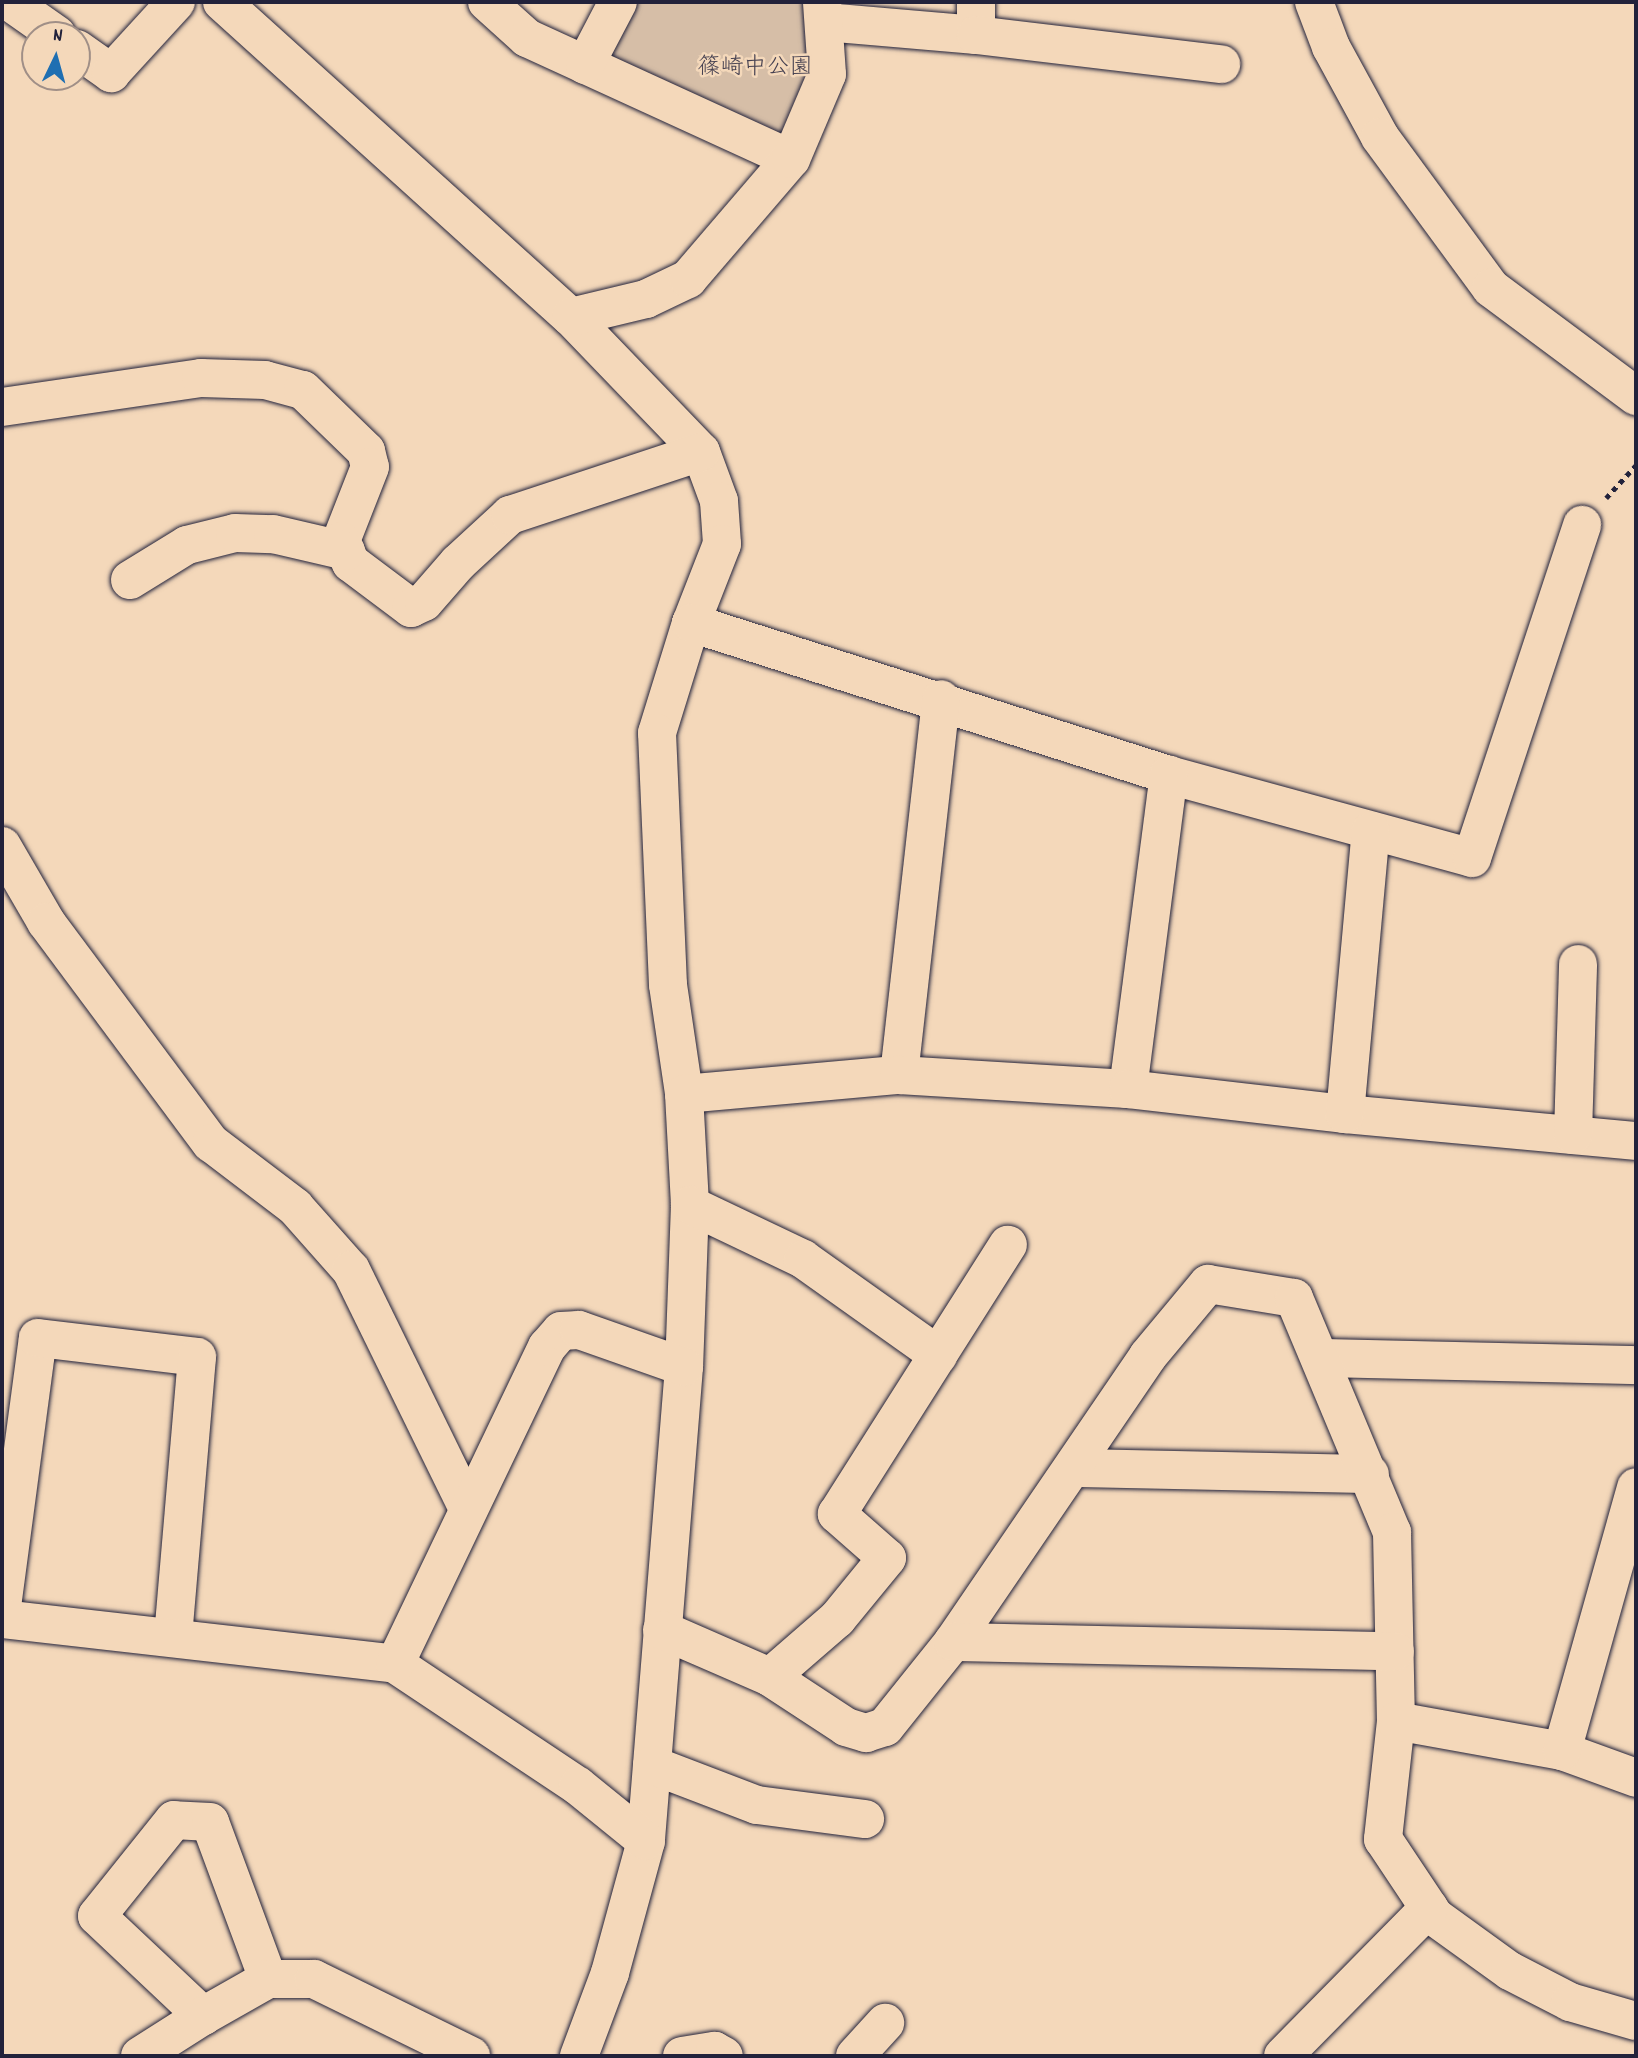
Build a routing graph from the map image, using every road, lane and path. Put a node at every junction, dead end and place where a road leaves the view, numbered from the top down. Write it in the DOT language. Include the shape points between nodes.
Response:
graph roads {
  1 [pos="10,2"];
  2 [pos="176,2"];
  3 [pos="222,2"];
  4 [pos="487,2"];
  5 [pos="618,2"];
  6 [pos="1314,2"];
  7 [pos="824,12"];
  8 [pos="976,18"];
  9 [pos="37,21"];
  10 [pos="91,59"];
  11 [pos="1221,64"];
  12 [pos="585,65"];
  13 [pos="791,159"];
  14 [pos="571,317"];
  15 [pos="1636,396"];
  16 [pos="2,407"];
  17 [pos="701,452"];
  18 [pos="1582,525"];
  19 [pos="346,551"];
  20 [pos="130,580"];
  21 [pos="691,623"];
  22 [pos="941,699"];
  23 [pos="1169,775"];
  24 [pos="1371,831"];
  25 [pos="2,846"];
  26 [pos="1578,964"];
  27 [pos="899,1075"];
  28 [pos="1128,1089"];
  29 [pos="684,1094"];
  30 [pos="1345,1114"];
  31 [pos="1573,1135"];
  32 [pos="1636,1140"];
  33 [pos="690,1205"];
  34 [pos="1008,1245"];
  35 [pos="938,1355"];
  36 [pos="1321,1358"];
  37 [pos="1636,1366"];
  38 [pos="684,1367"];
  39 [pos="15,1411"];
  40 [pos="1074,1468"];
  41 [pos="1370,1474"];
  42 [pos="1636,1487"];
  43 [pos="468,1509"];
  44 [pos="2,1607"];
  45 [pos="2,1619"];
  46 [pos="663,1630"];
  47 [pos="173,1637"];
  48 [pos="953,1642"];
  49 [pos="1395,1651"];
  50 [pos="395,1664"];
  51 [pos="770,1677"];
  52 [pos="1396,1721"];
  53 [pos="1562,1752"];
  54 [pos="652,1765"];
  55 [pos="1636,1778"];
  56 [pos="865,1819"];
  57 [pos="646,1841"];
  58 [pos="1429,1908"];
  59 [pos="268,1979"];
  60 [pos="203,2016"];
  61 [pos="1636,2021"];
  62 [pos="885,2023"];
  63 [pos="420,2048"];
  64 [pos="141,2056"];
  65 [pos="471,2056"];
  66 [pos="579,2056"];
  67 [pos="855,2056"];
  68 [pos="1283,2056"];
  1 -- 9 [label="street"];
  2 -- 10 [label="street" via="111,73"];
  3 -- 14 [label="street"];
  4 -- 12 [label="street" via="527,37"];
  5 -- 12 [label="street"];
  6 -- 15 [label="street" via="1331,47 1380,137 1491,288"];
  7 -- 8 [label="street"];
  7 -- 13 [label="street" via="827,74"];
  8 -- 11 [label="street"];
  12 -- 13 [label="street"];
  13 -- 14 [label="street" via="688,279 646,299"];
  14 -- 17 [label="street"];
  16 -- 19 [label="street" via="201,378 265,380 303,390 366,451 370,467 346,519 341,541"];
  17 -- 19 [label="street" via="510,515 457,563 424,602 411,608 351,563"];
  17 -- 21 [label="street" via="719,501 722,544"];
  18 -- 24 [label="street" via="1472,858"];
  19 -- 20 [label="street" via="273,534 234,533 187,545"];
  21 -- 22 [label="street"];
  21 -- 29 [label="street" via="657,733 668,985"];
  22 -- 23 [label="street"];
  22 -- 27 [label="street"];
  23 -- 24 [label="street"];
  23 -- 28 [label="street"];
  24 -- 30 [label="street"];
  25 -- 43 [label="street" via="46,922 211,1143 295,1207 351,1270"];
  26 -- 31 [label="street"];
  27 -- 28 [label="street"];
  27 -- 29 [label="street"];
  28 -- 30 [label="street"];
  29 -- 33 [label="street"];
  30 -- 31 [label="street"];
  31 -- 32 [label="street"];
  33 -- 35 [label="street" via="803,1259"];
  33 -- 38 [label="street"];
  34 -- 35 [label="street"];
  35 -- 51 [label="street" via="837,1514 887,1558 837,1619"];
  36 -- 37 [label="street"];
  36 -- 40 [label="street" via="1294,1298 1208,1284 1148,1356"];
  36 -- 41 [label="street"];
  38 -- 43 [label="street" via="579,1329 561,1331 547,1347"];
  38 -- 46 [label="street"];
  39 -- 44 [label="street"];
  39 -- 47 [label="street" via="38,1338 197,1357"];
  40 -- 41 [label="street"];
  40 -- 48 [label="street"];
  41 -- 49 [label="street" via="1392,1532"];
  42 -- 53 [label="street"];
  43 -- 50 [label="street"];
  45 -- 47 [label="street"];
  46 -- 51 [label="street"];
  46 -- 54 [label="street"];
  47 -- 50 [label="street"];
  48 -- 49 [label="street"];
  48 -- 51 [label="street" via="885,1727 866,1733 846,1727"];
  49 -- 52 [label="street"];
  50 -- 57 [label="street" via="578,1786"];
  52 -- 53 [label="street"];
  52 -- 58 [label="street" via="1383,1839"];
  53 -- 55 [label="street"];
  54 -- 56 [label="street" via="757,1805"];
  54 -- 57 [label="street"];
  57 -- 66 [label="street" via="610,1973"];
  58 -- 61 [label="street" via="1510,1972 1570,2002"];
  58 -- 68 [label="street"];
  59 -- 60 [label="street"];
  59 -- 60 [label="street" via="209,1822 174,1820 97,1916"];
  59 -- 63 [label="street" via="313,1979"];
  60 -- 64 [label="street"];
  62 -- 67 [label="street"];
  63 -- 65 [label="street"];
}
